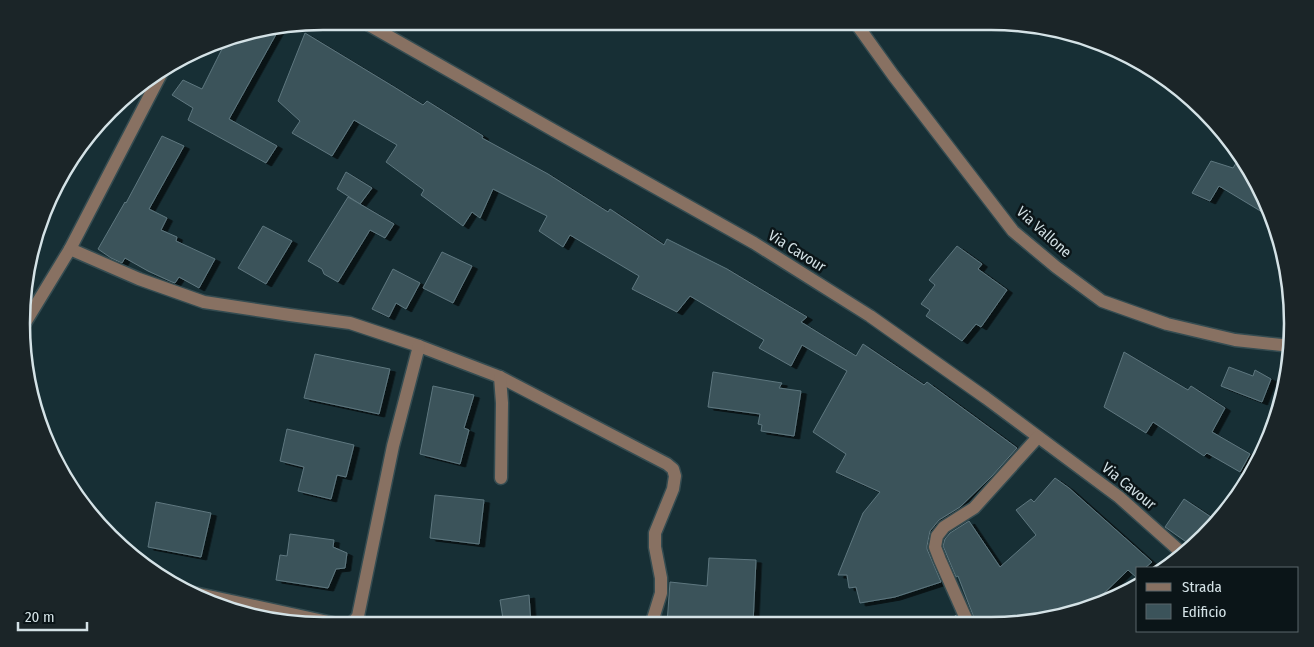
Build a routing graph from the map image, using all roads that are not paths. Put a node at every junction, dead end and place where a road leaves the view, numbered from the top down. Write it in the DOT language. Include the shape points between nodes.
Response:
graph roads {
  1 [pos="378,30"];
  2 [pos="861,30"];
  3 [pos="157,81"];
  4 [pos="70,249"];
  5 [pos="31,314"];
  6 [pos="1283,345"];
  7 [pos="419,346"];
  8 [pos="500,377"];
  9 [pos="1038,437"];
  10 [pos="501,478"];
  11 [pos="1178,549"];
  12 [pos="225,600"];
  13 [pos="297,615"];
  14 [pos="357,617"];
  15 [pos="654,617"];
  16 [pos="965,617"];
  1 -- 9 [label="street, Via Cavour" via="754,242 870,316"];
  2 -- 6 [label="street, Via Vallone" via="1013,231 1056,267 1102,301 1167,324 1235,340"];
  3 -- 4 [label="street"];
  4 -- 5 [label="street"];
  4 -- 7 [label="street" via="204,302 350,323"];
  7 -- 8 [label="street"];
  7 -- 14 [label="street" via="393,446"];
  8 -- 10 [label="street"];
  8 -- 15 [label="street" via="673,469 673,489 655,533 661,593"];
  9 -- 11 [label="street, Via Cavour" via="1119,497"];
  9 -- 16 [label="street" via="974,508 944,527 937,536 935,546"];
  12 -- 13 [label="street"];
}
